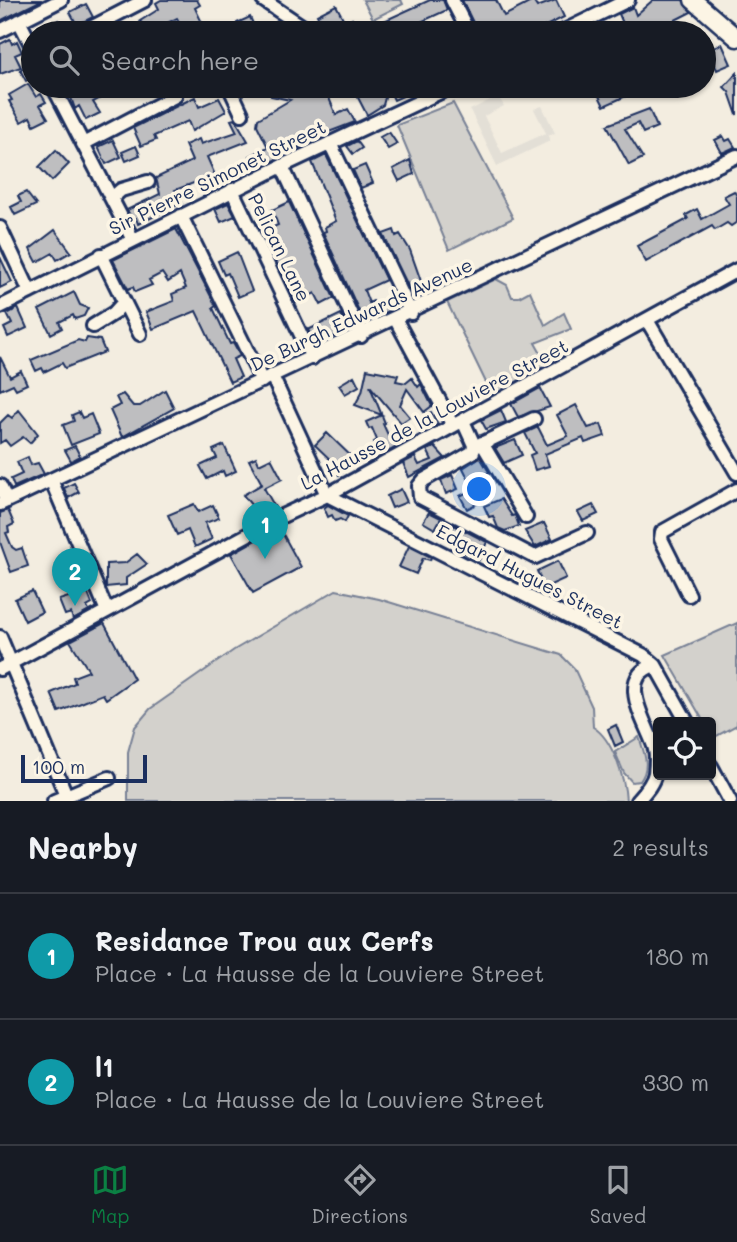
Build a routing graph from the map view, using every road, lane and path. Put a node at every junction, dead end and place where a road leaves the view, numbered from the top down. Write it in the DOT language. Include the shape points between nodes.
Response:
graph roads {
  1 [pos="61,0"];
  2 [pos="145,0"];
  3 [pos="263,0"];
  4 [pos="452,0"];
  5 [pos="628,0"];
  6 [pos="693,0"];
  7 [pos="19,21"];
  8 [pos="104,21"];
  9 [pos="291,21"];
  10 [pos="463,21"];
  11 [pos="585,21"];
  12 [pos="21,25"];
  13 [pos="0,31"];
  14 [pos="737,38"];
  15 [pos="59,98"];
  16 [pos="171,98"];
  17 [pos="235,98"];
  18 [pos="428,98"];
  19 [pos="242,114"];
  20 [pos="330,143"];
  21 [pos="83,144"];
  22 [pos="737,156"];
  23 [pos="282,166"];
  24 [pos="148,182"];
  25 [pos="232,190"];
  26 [pos="112,198"];
  27 [pos="181,216"];
  28 [pos="0,228"];
  29 [pos="133,240"];
  30 [pos="101,256"];
  31 [pos="737,270"];
  32 [pos="30,292"];
  33 [pos="124,302"];
  34 [pos="0,307"];
  35 [pos="411,313"];
  36 [pos="396,320"];
  37 [pos="648,320"];
  38 [pos="93,326"];
  39 [pos="140,334"];
  40 [pos="361,336"];
  41 [pos="312,358"];
  42 [pos="267,379"];
  43 [pos="534,419"];
  44 [pos="458,424"];
  45 [pos="476,447"];
  46 [pos="737,473"];
  47 [pos="52,482"];
  48 [pos="0,486"];
  49 [pos="737,490"];
  50 [pos="327,495"];
  51 [pos="3,503"];
  52 [pos="526,517"];
  53 [pos="587,533"];
  54 [pos="690,595"];
  55 [pos="107,611"];
  56 [pos="0,637"];
  57 [pos="655,665"];
  58 [pos="6,666"];
  59 [pos="684,717"];
  60 [pos="716,775"];
  61 [pos="109,778"];
  62 [pos="60,798"];
  63 [pos="637,801"];
  64 [pos="730,801"];
  1 -- 7 [label="street"];
  2 -- 8 [label="street"];
  3 -- 9 [label="street"];
  4 -- 10 [label="street"];
  5 -- 11 [label="street"];
  6 -- 14 [label="main road"];
  7 -- 12 [label="street"];
  7 -- 13 [label="street"];
  15 -- 21 [label="street"];
  16 -- 21 [label="street"];
  17 -- 19 [label="street"];
  18 -- 20 [label="street, Sir Pierre Simonet Street"];
  20 -- 23 [label="street, Sir Pierre Simonet Street"];
  20 -- 35 [label="street"];
  21 -- 26 [label="street"];
  22 -- 35 [label="street, De Burgh Edwards Avenue"];
  23 -- 25 [label="street, Sir Pierre Simonet Street"];
  23 -- 40 [label="street"];
  24 -- 26 [label="street" via="121,190"];
  25 -- 27 [label="street, Sir Pierre Simonet Street"];
  25 -- 41 [label="street, Pelican Lane"];
  26 -- 29 [label="street"];
  27 -- 29 [label="street, Sir Pierre Simonet Street"];
  27 -- 42 [label="street"];
  28 -- 32 [label="street"];
  29 -- 30 [label="street, Sir Pierre Simonet Street"];
  30 -- 32 [label="street, Sir Pierre Simonet Street"];
  30 -- 33 [label="street"];
  31 -- 37 [label="street, La Hausse de la Louviere Street"];
  32 -- 34 [label="street, Sir Pierre Simonet Street"];
  33 -- 38 [label="street"];
  33 -- 39 [label="street"];
  35 -- 36 [label="street, De Burgh Edwards Avenue"];
  36 -- 40 [label="street, De Burgh Edwards Avenue"];
  36 -- 44 [label="street"];
  37 -- 44 [label="street, La Hausse de la Louviere Street"];
  37 -- 46 [label="street"];
  40 -- 41 [label="street, De Burgh Edwards Avenue"];
  41 -- 42 [label="street, De Burgh Edwards Avenue"];
  42 -- 47 [label="street, De Burgh Edwards Avenue"];
  42 -- 50 [label="street"];
  43 -- 45 [label="street"];
  44 -- 45 [label="street"];
  44 -- 50 [label="street, La Hausse de la Louviere Street"];
  45 -- 52 [label="street"];
  45 -- 53 [label="street" via="419,486 421,497 535,556"];
  47 -- 51 [label="street, De Burgh Edwards Avenue"];
  47 -- 55 [label="street"];
  48 -- 51 [label="street"];
  49 -- 54 [label="street" via="662,532 661,539"];
  50 -- 55 [label="street, La Hausse de la Louviere Street"];
  50 -- 57 [label="street, Edgard Hugues Street" via="630,648"];
  55 -- 58 [label="street, La Hausse de la Louviere Street"];
  56 -- 58 [label="street"];
  57 -- 59 [label="street, Edgard Hugues Street"];
  57 -- 63 [label="street" via="641,673 635,685 634,696 656,763 654,777"];
  58 -- 62 [label="street"];
  60 -- 64 [label="street"];
  61 -- 62 [label="street"];
}
